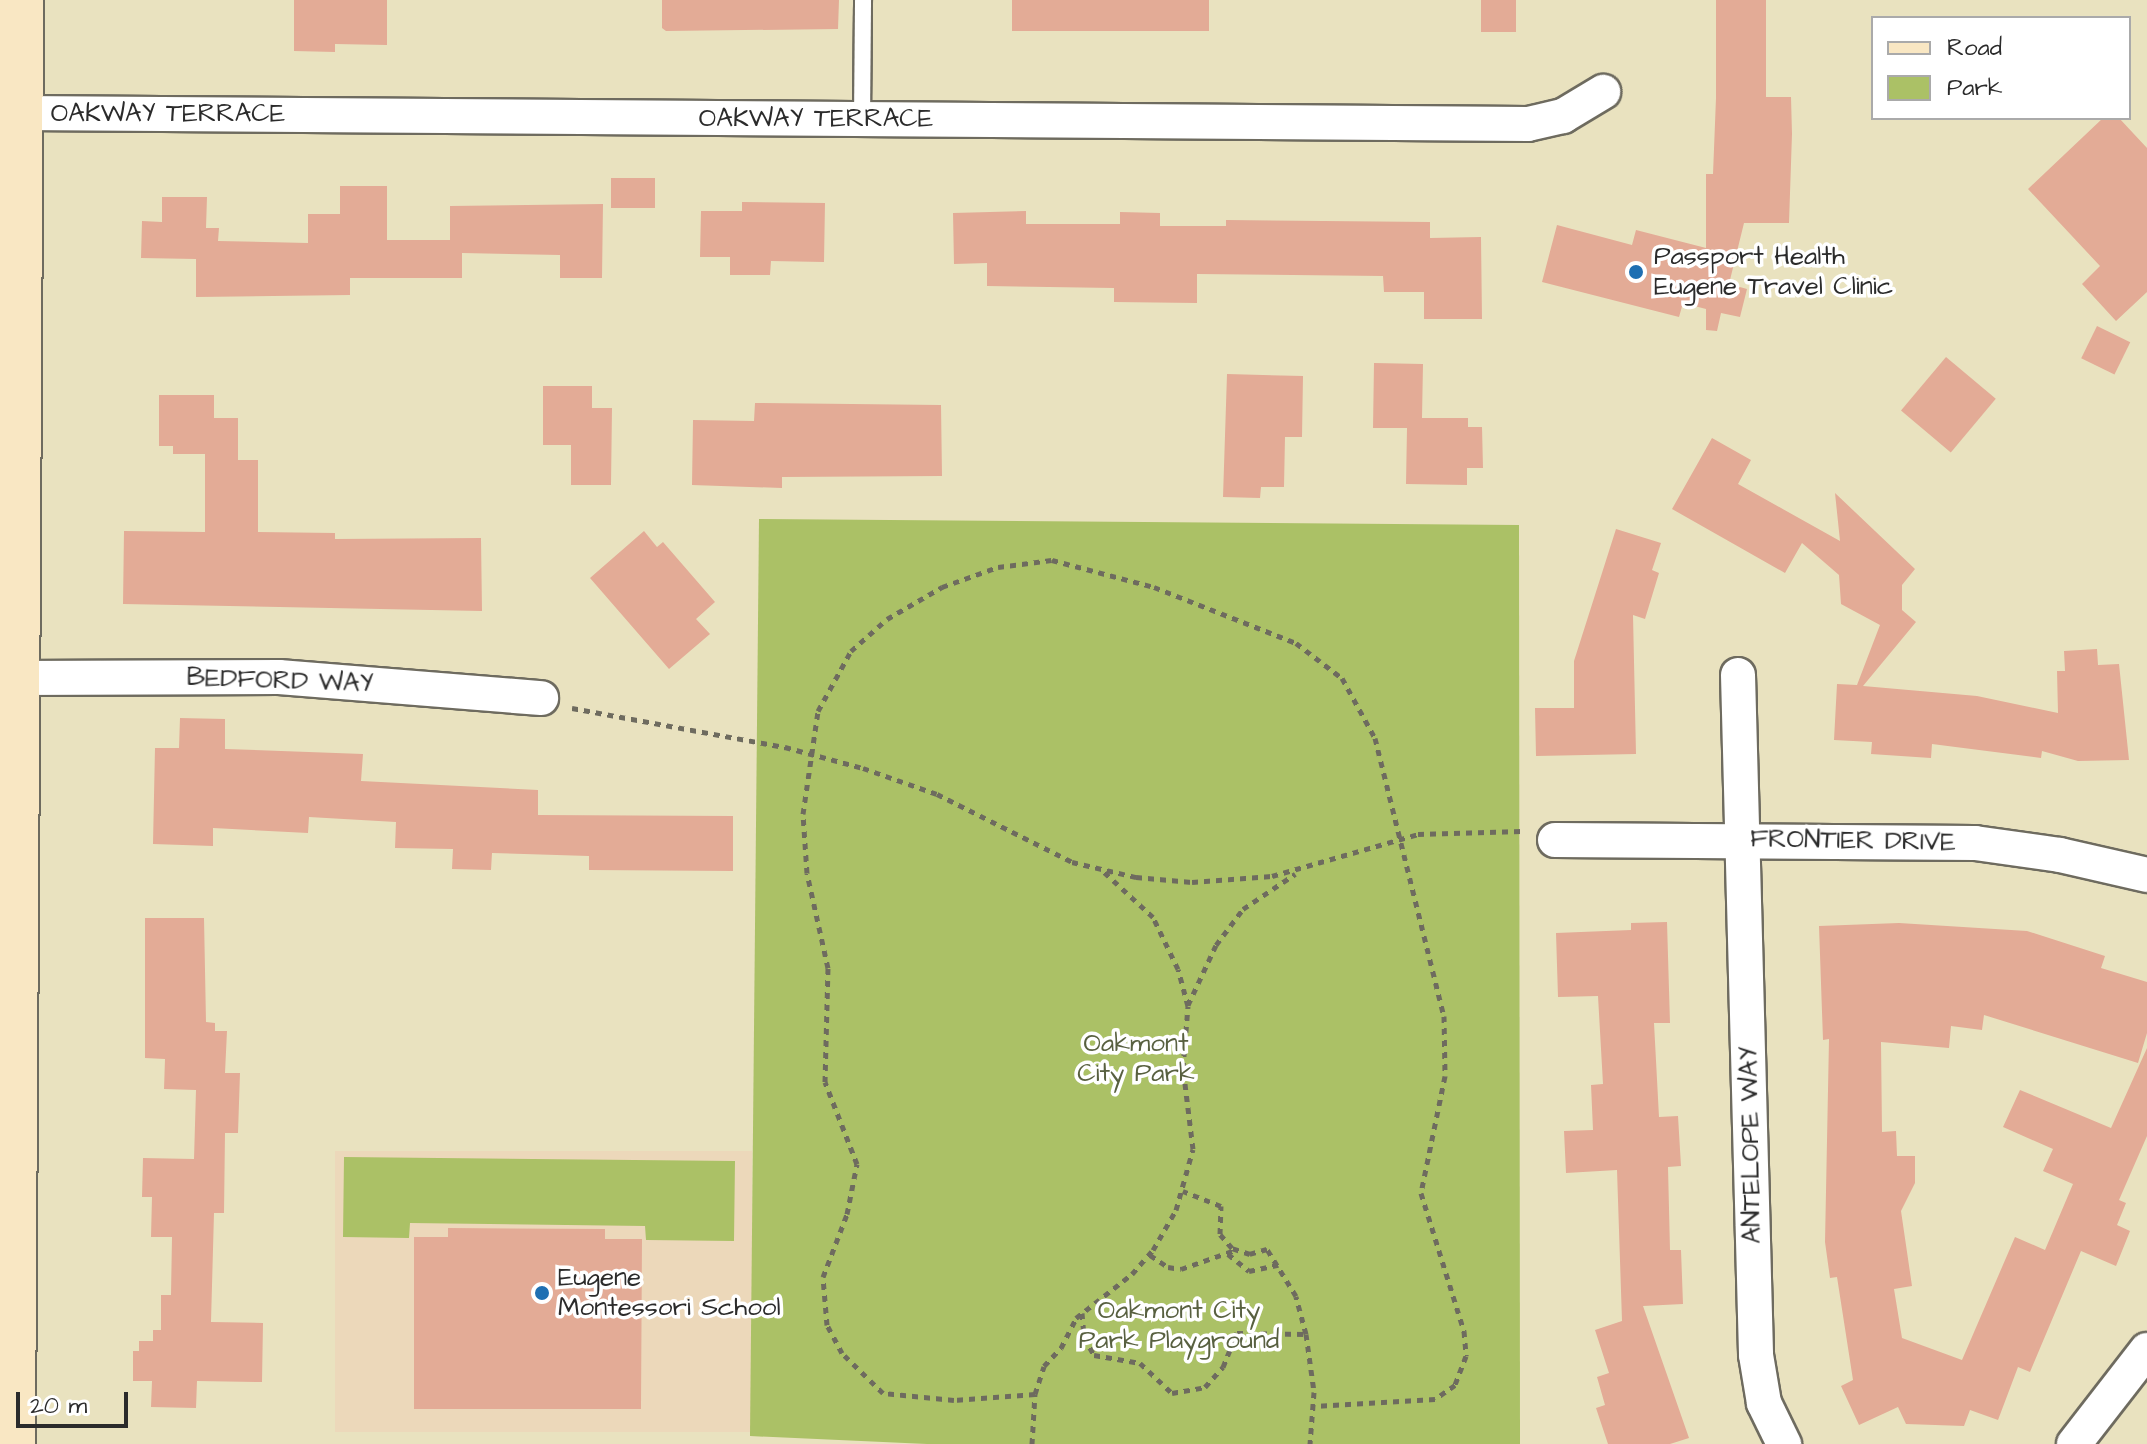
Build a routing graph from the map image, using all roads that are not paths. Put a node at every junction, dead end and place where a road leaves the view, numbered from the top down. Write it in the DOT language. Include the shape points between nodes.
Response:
graph roads {
  1 [pos="21,0"];
  2 [pos="863,0"];
  3 [pos="1603,92"];
  4 [pos="14,99"];
  5 [pos="862,119"];
  6 [pos="9,628"];
  7 [pos="1738,675"];
  8 [pos="18,678"];
  9 [pos="541,698"];
  10 [pos="1555,840"];
  11 [pos="1742,840"];
  12 [pos="2147,875"];
  13 [pos="8,1154"];
  14 [pos="2147,1350"];
  15 [pos="13,1444"];
  16 [pos="1784,1444"];
  17 [pos="2074,1444"];
  1 -- 4 [label="main road"];
  2 -- 5 [label="lane"];
  3 -- 5 [label="street, OAKWAY TERRACE" via="1563,116 1528,124"];
  4 -- 5 [label="street, OAKWAY TERRACE"];
  4 -- 6 [label="main road"];
  6 -- 8 [label="main road"];
  7 -- 11 [label="street, ANTELOPE WAY"];
  8 -- 9 [label="street, BEDFORD WAY" via="279,677"];
  8 -- 13 [label="main road"];
  10 -- 11 [label="street, FRONTIER DRIVE"];
  11 -- 12 [label="street, FRONTIER DRIVE" via="1975,843"];
  11 -- 16 [label="street, ANTELOPE WAY" via="1756,1355 1764,1403"];
  13 -- 15 [label="main road"];
  14 -- 17 [label="street"];
}
